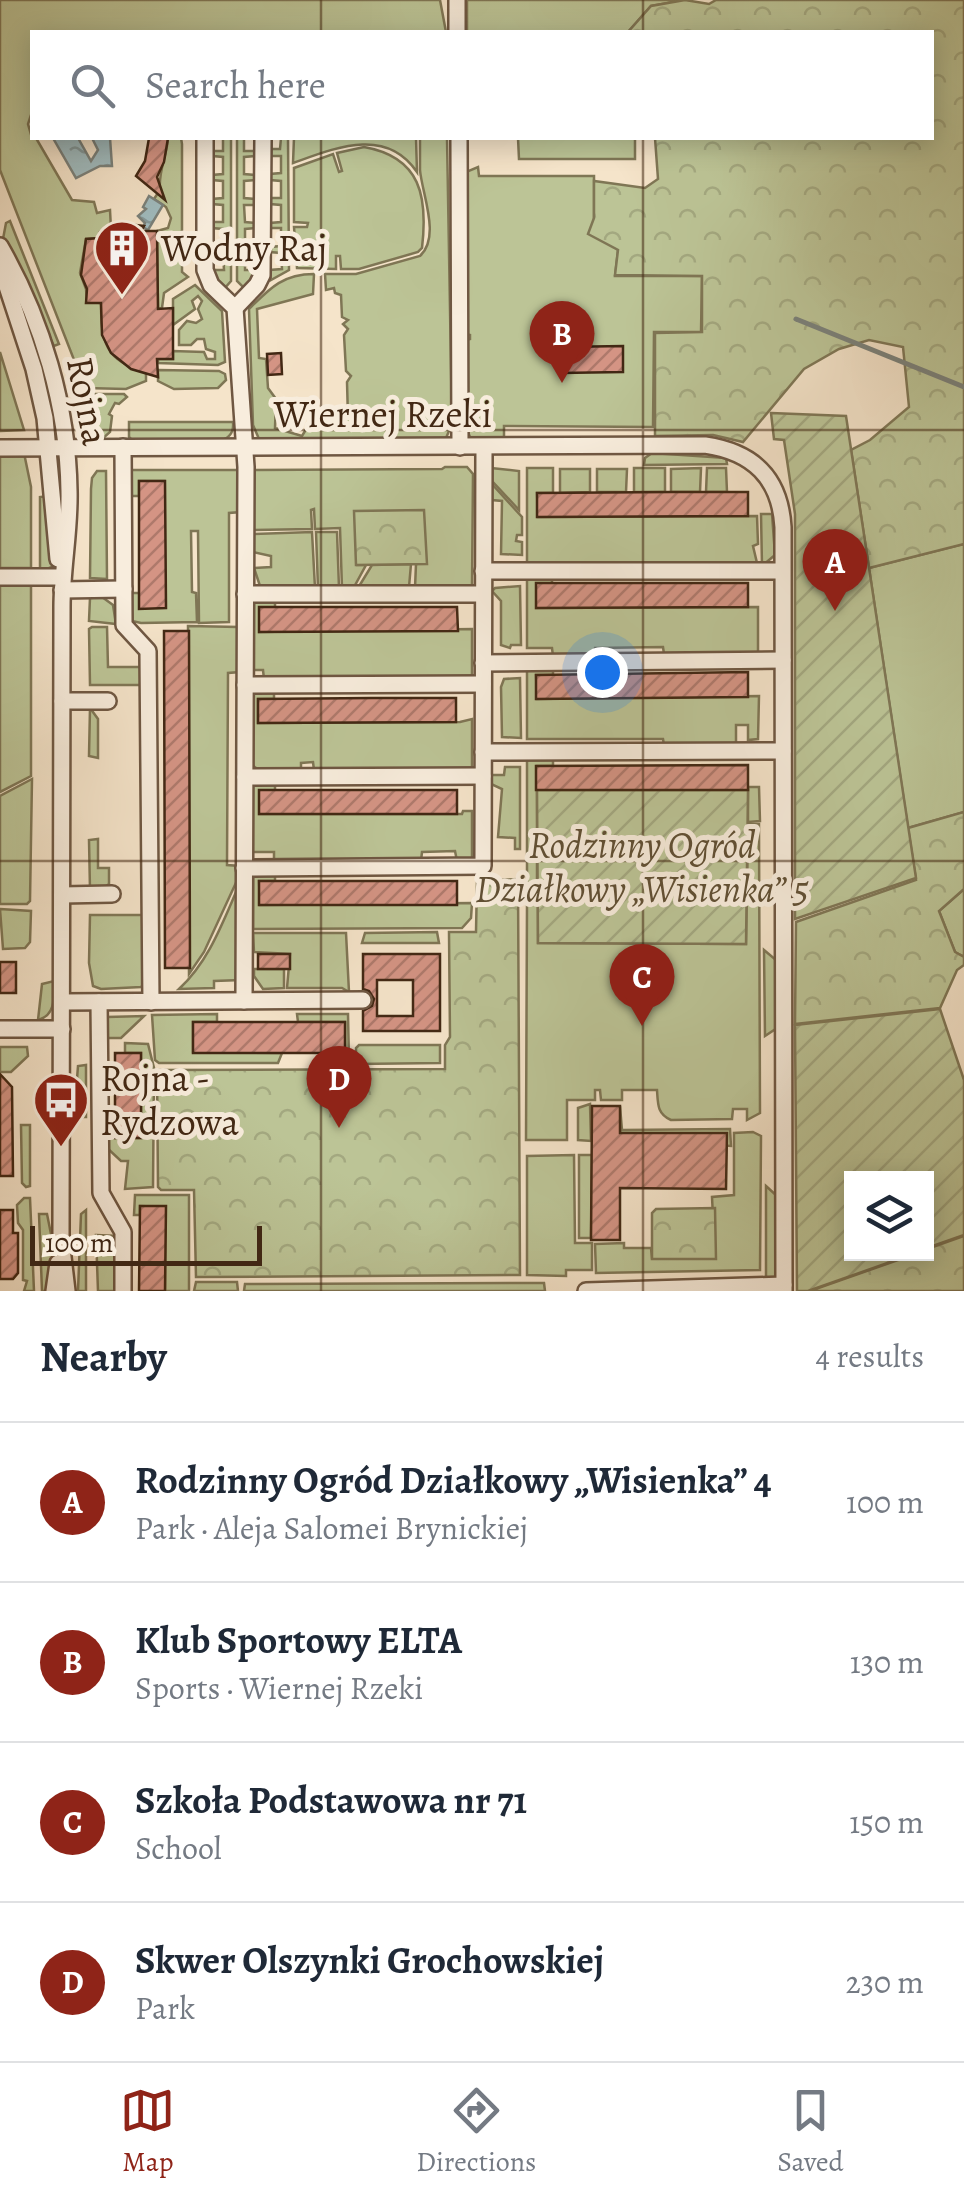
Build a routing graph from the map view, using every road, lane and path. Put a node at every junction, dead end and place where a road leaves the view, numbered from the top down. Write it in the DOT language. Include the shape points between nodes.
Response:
graph roads {
  1 [pos="456,0"];
  2 [pos="456,30"];
  3 [pos="205,140"];
  4 [pos="263,140"];
  5 [pos="459,140"];
  6 [pos="0,246"];
  7 [pos="0,264"];
  8 [pos="235,308"];
  9 [pos="484,446"];
  10 [pos="58,447"];
  11 [pos="123,447"];
  12 [pos="242,447"];
  13 [pos="460,447"];
  14 [pos="0,448"];
  15 [pos="484,570"];
  16 [pos="782,571"];
  17 [pos="0,577"];
  18 [pos="62,584"];
  19 [pos="124,589"];
  20 [pos="245,594"];
  21 [pos="483,594"];
  22 [pos="782,660"];
  23 [pos="483,663"];
  24 [pos="483,684"];
  25 [pos="245,685"];
  26 [pos="62,701"];
  27 [pos="108,701"];
  28 [pos="783,751"];
  29 [pos="483,752"];
  30 [pos="483,776"];
  31 [pos="244,777"];
  32 [pos="244,868"];
  33 [pos="62,894"];
  34 [pos="112,894"];
  35 [pos="363,1000"];
  36 [pos="244,1001"];
  37 [pos="62,1002"];
  38 [pos="99,1002"];
  39 [pos="151,1002"];
  40 [pos="0,1029"];
  41 [pos="62,1029"];
  42 [pos="61,1240"];
  43 [pos="784,1288"];
  44 [pos="54,1291"];
  45 [pos="67,1291"];
  46 [pos="123,1291"];
  47 [pos="586,1291"];
  1 -- 2 [label="street"];
  3 -- 8 [label="street" via="204,270"];
  4 -- 8 [label="street" via="262,275"];
  5 -- 13 [label="street"];
  6 -- 10 [label="street, Rojna" via="38,328 55,386"];
  7 -- 10 [label="street, Rojna"];
  8 -- 12 [label="street"];
  9 -- 13 [label="street, Wiernej Rzeki"];
  9 -- 15 [label="street"];
  9 -- 16 [label="street, Wiernej Rzeki" via="705,445 735,451 774,490 781,510"];
  10 -- 11 [label="street, Wiernej Rzeki"];
  10 -- 14 [label="street, Wiernej Rzeki"];
  10 -- 18 [label="street, Rojna" via="69,502"];
  11 -- 12 [label="street, Wiernej Rzeki"];
  11 -- 19 [label="street"];
  12 -- 13 [label="street, Wiernej Rzeki"];
  12 -- 20 [label="street"];
  15 -- 16 [label="street"];
  15 -- 21 [label="street"];
  16 -- 22 [label="street"];
  17 -- 18 [label="street"];
  18 -- 19 [label="street"];
  18 -- 26 [label="street, Rojna"];
  19 -- 39 [label="street" via="124,625 148,651"];
  20 -- 21 [label="street"];
  20 -- 25 [label="street"];
  21 -- 23 [label="street"];
  22 -- 23 [label="street"];
  22 -- 28 [label="street"];
  23 -- 24 [label="street"];
  24 -- 25 [label="street"];
  24 -- 29 [label="street"];
  25 -- 31 [label="street"];
  26 -- 27 [label="street"];
  26 -- 33 [label="street, Rojna"];
  28 -- 29 [label="street"];
  28 -- 43 [label="street"];
  29 -- 30 [label="street"];
  30 -- 31 [label="street"];
  30 -- 32 [label="street" via="483,866"];
  31 -- 32 [label="street"];
  32 -- 36 [label="street"];
  33 -- 34 [label="street"];
  33 -- 37 [label="street, Rojna"];
  35 -- 36 [label="street"];
  36 -- 39 [label="street"];
  37 -- 38 [label="street"];
  37 -- 41 [label="street, Rojna"];
  38 -- 39 [label="street"];
  38 -- 46 [label="street" via="102,1193 122,1228"];
  40 -- 41 [label="street"];
  41 -- 42 [label="street, Rojna"];
  42 -- 44 [label="street, Rojna"];
  42 -- 45 [label="street, Rojna"];
  43 -- 47 [label="street"];
}
